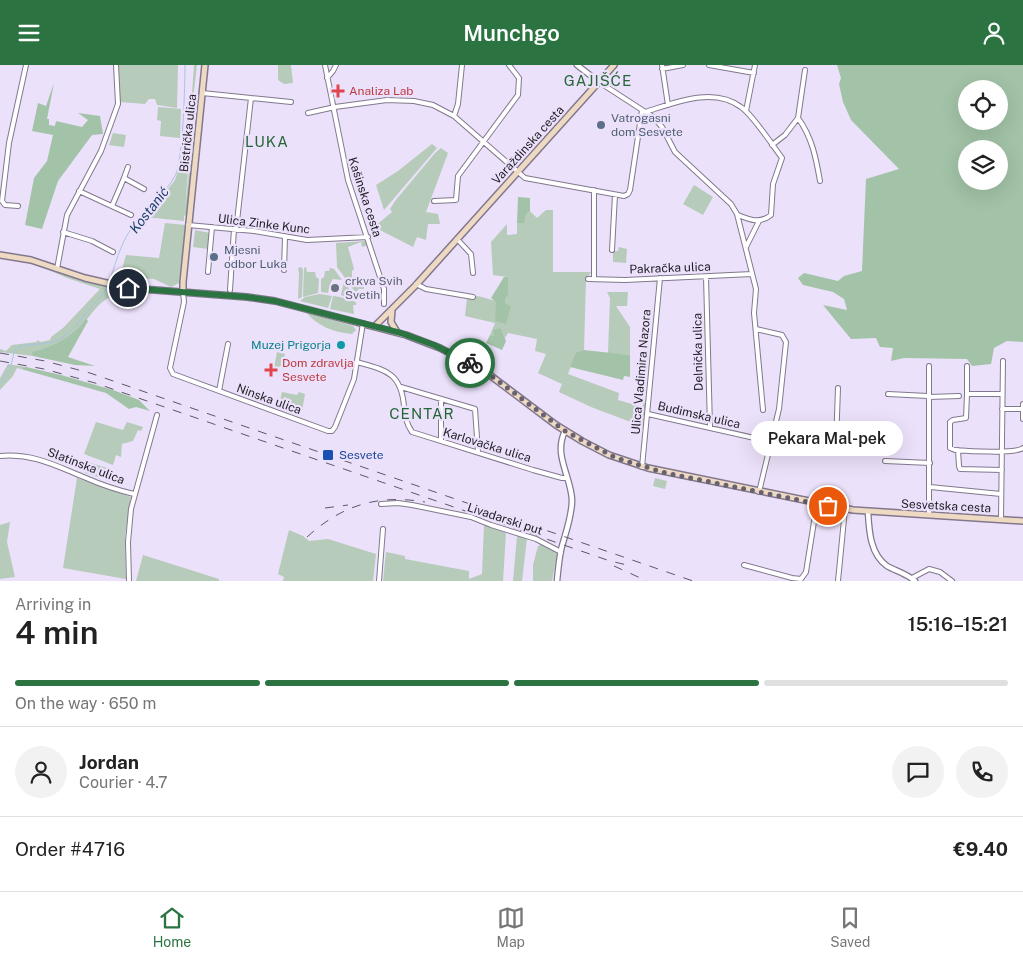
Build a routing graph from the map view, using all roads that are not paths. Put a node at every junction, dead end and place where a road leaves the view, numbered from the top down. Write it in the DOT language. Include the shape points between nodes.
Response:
graph roads {
  1 [pos="26,65"];
  2 [pos="116,65"];
  3 [pos="204,65"];
  4 [pos="325,65"];
  5 [pos="336,65"];
  6 [pos="462,65"];
  7 [pos="510,65"];
  8 [pos="576,65"];
  9 [pos="614,65"];
  10 [pos="683,65"];
  11 [pos="709,65"];
  12 [pos="755,65"];
  13 [pos="662,67"];
  14 [pos="805,71"];
  15 [pos="754,73"];
  16 [pos="327,78"];
  17 [pos="599,82"];
  18 [pos="202,93"];
  19 [pos="251,98"];
  20 [pos="291,102"];
  21 [pos="668,105"];
  22 [pos="333,107"];
  23 [pos="643,111"];
  24 [pos="746,111"];
  25 [pos="308,113"];
  26 [pos="454,116"];
  27 [pos="798,118"];
  28 [pos="483,141"];
  29 [pos="772,145"];
  30 [pos="128,167"];
  31 [pos="517,172"];
  32 [pos="124,177"];
  33 [pos="820,181"];
  34 [pos="144,189"];
  35 [pos="79,191"];
  36 [pos="594,191"];
  37 [pos="615,195"];
  38 [pos="434,201"];
  39 [pos="112,206"];
  40 [pos="18,207"];
  41 [pos="737,214"];
  42 [pos="131,215"];
  43 [pos="759,221"];
  44 [pos="188,225"];
  45 [pos="212,227"];
  46 [pos="235,229"];
  47 [pos="63,232"];
  48 [pos="285,237"];
  49 [pos="368,237"];
  50 [pos="457,239"];
  51 [pos="746,247"];
  52 [pos="612,249"];
  53 [pos="113,252"];
  54 [pos="0,255"];
  55 [pos="57,269"];
  56 [pos="284,270"];
  57 [pos="208,272"];
  58 [pos="473,273"];
  59 [pos="752,275"];
  60 [pos="706,277"];
  61 [pos="660,278"];
  62 [pos="588,279"];
  63 [pos="594,279"];
  64 [pos="416,284"];
  65 [pos="230,290"];
  66 [pos="183,292"];
  67 [pos="474,297"];
  68 [pos="384,304"];
  69 [pos="393,309"];
  70 [pos="363,323"];
  71 [pos="375,326"];
  72 [pos="756,329"];
  73 [pos="397,332"];
  74 [pos="228,343"];
  75 [pos="1003,361"];
  76 [pos="357,362"];
  77 [pos="929,366"];
  78 [pos="968,366"];
  79 [pos="401,387"];
  80 [pos="838,388"];
  81 [pos="219,391"];
  82 [pos="888,394"];
  83 [pos="967,394"];
  84 [pos="1002,394"];
  85 [pos="928,396"];
  86 [pos="958,396"];
  87 [pos="440,399"];
  88 [pos="1023,404"];
  89 [pos="1002,409"];
  90 [pos="1023,409"];
  91 [pos="763,410"];
  92 [pos="648,414"];
  93 [pos="157,415"];
  94 [pos="1023,419"];
  95 [pos="710,427"];
  96 [pos="565,431"];
  97 [pos="441,441"];
  98 [pos="772,442"];
  99 [pos="1023,448"];
  100 [pos="958,450"];
  101 [pos="1002,451"];
  102 [pos="478,452"];
  103 [pos="0,456"];
  104 [pos="885,461"];
  105 [pos="930,463"];
  106 [pos="642,467"];
  107 [pos="1002,470"];
  108 [pos="566,478"];
  109 [pos="930,487"];
  110 [pos="760,489"];
  111 [pos="134,494"];
  112 [pos="1001,494"];
  113 [pos="817,503"];
  114 [pos="381,504"];
  115 [pos="845,509"];
  116 [pos="868,512"];
  117 [pos="929,515"];
  118 [pos="1000,519"];
  119 [pos="1023,521"];
  120 [pos="383,529"];
  121 [pos="561,552"];
  122 [pos="744,565"];
  123 [pos="914,580"];
  124 [pos="129,581"];
  125 [pos="379,581"];
  126 [pos="556,581"];
  127 [pos="838,581"];
  128 [pos="952,581"];
  1 -- 40 [label="street" via="9,143 2,201 5,205"];
  2 -- 35 [label="street" via="118,104 101,151"];
  3 -- 18 [label="main road, Bistrička ulica"];
  4 -- 16 [label="street, Kašinska cesta"];
  5 -- 16 [label="street"];
  6 -- 26 [label="street"];
  7 -- 28 [label="street" via="519,78 518,95"];
  8 -- 17 [label="street"];
  9 -- 17 [label="main road, Varaždinska cesta"];
  10 -- 13 [label="street"];
  11 -- 15 [label="street"];
  12 -- 15 [label="street"];
  13 -- 21 [label="street"];
  14 -- 27 [label="street"];
  15 -- 24 [label="street"];
  16 -- 22 [label="street, Kašinska cesta"];
  17 -- 23 [label="street"];
  17 -- 31 [label="main road, Varaždinska cesta"];
  18 -- 19 [label="street"];
  18 -- 44 [label="main road, Bistrička ulica"];
  19 -- 20 [label="street"];
  19 -- 46 [label="street"];
  21 -- 23 [label="street"];
  21 -- 24 [label="street" via="693,97 722,99"];
  22 -- 25 [label="street"];
  22 -- 26 [label="street" via="387,99 414,101 433,105"];
  22 -- 49 [label="street, Kašinska cesta" via="348,181"];
  23 -- 37 [label="street" via="630,190 626,196"];
  23 -- 41 [label="street" via="662,127 675,152 730,203"];
  24 -- 29 [label="street"];
  26 -- 28 [label="street"];
  27 -- 29 [label="street"];
  27 -- 33 [label="street" via="815,149"];
  28 -- 31 [label="street"];
  28 -- 38 [label="street" via="458,176 456,199"];
  29 -- 43 [label="street" via="782,158 773,184 771,215"];
  30 -- 32 [label="street"];
  31 -- 36 [label="street" via="529,179"];
  31 -- 50 [label="main road, Varaždinska cesta"];
  32 -- 34 [label="street"];
  32 -- 39 [label="street"];
  35 -- 39 [label="street"];
  35 -- 47 [label="street"];
  36 -- 37 [label="street"];
  36 -- 63 [label="street"];
  37 -- 52 [label="street"];
  39 -- 42 [label="street"];
  41 -- 43 [label="street"];
  41 -- 51 [label="street"];
  43 -- 51 [label="street"];
  44 -- 45 [label="street, Ulica Zinke Kunc"];
  44 -- 66 [label="main road, Bistrička ulica"];
  45 -- 46 [label="street, Ulica Zinke Kunc"];
  45 -- 57 [label="street"];
  46 -- 48 [label="street, Ulica Zinke Kunc"];
  46 -- 65 [label="street"];
  47 -- 53 [label="street"];
  47 -- 55 [label="street"];
  48 -- 49 [label="street, Ulica Zinke Kunc" via="307,240"];
  48 -- 56 [label="street"];
  49 -- 68 [label="street, Kašinska cesta" via="384,289"];
  50 -- 58 [label="street" via="471,254"];
  50 -- 64 [label="main road, Varaždinska cesta"];
  51 -- 59 [label="street"];
  54 -- 55 [label="main road, Sesvetska cesta" via="31,260"];
  55 -- 66 [label="main road, Sesvetska cesta" via="113,285"];
  59 -- 60 [label="street, Pakračka ulica"];
  59 -- 72 [label="street" via="756,289"];
  60 -- 61 [label="street, Pakračka ulica"];
  60 -- 95 [label="street, Delnička ulica"];
  61 -- 63 [label="street, Pakračka ulica"];
  61 -- 92 [label="street, Ulica Vladimira Nazora"];
  62 -- 63 [label="street, Pakračka ulica"];
  64 -- 67 [label="street" via="426,289"];
  64 -- 69 [label="main road, Varaždinska cesta"];
  66 -- 70 [label="main road, Sesvetska cesta" via="256,297"];
  66 -- 81 [label="street, Ninska ulica" via="184,302 170,371"];
  69 -- 71 [label="main road, Varaždinska cesta"];
  69 -- 73 [label="main road" via="391,322"];
  70 -- 71 [label="main road, Sesvetska cesta"];
  70 -- 76 [label="street, Ninska ulica"];
  71 -- 73 [label="main road, Sesvetska cesta"];
  72 -- 91 [label="street"];
  72 -- 98 [label="street" via="782,335 786,342"];
  73 -- 96 [label="main road, Sesvetska cesta" via="434,345 474,365"];
  74 -- 81 [label="street"];
  75 -- 84 [label="street"];
  76 -- 79 [label="street" via="388,373"];
  76 -- 81 [label="street, Ninska ulica" via="352,385 332,431"];
  77 -- 85 [label="street"];
  78 -- 83 [label="street"];
  79 -- 87 [label="street"];
  79 -- 97 [label="street, Karlovačka ulica" via="406,424 412,432"];
  80 -- 98 [label="street, Budimska ulica" via="836,444 833,448"];
  82 -- 85 [label="street"];
  83 -- 84 [label="street"];
  83 -- 100 [label="street" via="966,418 950,423 950,448"];
  84 -- 89 [label="street"];
  85 -- 86 [label="street"];
  85 -- 105 [label="street"];
  87 -- 97 [label="street"];
  87 -- 102 [label="street" via="475,409"];
  88 -- 90 [label="street"];
  89 -- 90 [label="street"];
  89 -- 101 [label="street"];
  90 -- 94 [label="street"];
  92 -- 95 [label="street, Budimska ulica"];
  92 -- 106 [label="street, Ulica Vladimira Nazora"];
  93 -- 111 [label="street"];
  95 -- 98 [label="street, Budimska ulica"];
  96 -- 106 [label="main road, Sesvetska cesta" via="605,453"];
  96 -- 108 [label="street" via="561,453"];
  97 -- 102 [label="street, Karlovačka ulica"];
  98 -- 110 [label="street"];
  99 -- 101 [label="street"];
  100 -- 101 [label="street"];
  100 -- 107 [label="street" via="960,469"];
  101 -- 107 [label="street"];
  102 -- 108 [label="street, Karlovačka ulica"];
  103 -- 111 [label="street, Slatinska ulica" via="39,459 109,488"];
  104 -- 105 [label="street"];
  105 -- 109 [label="street"];
  106 -- 110 [label="main road, Sesvetska cesta"];
  107 -- 112 [label="street"];
  108 -- 121 [label="street" via="571,491 571,510"];
  109 -- 112 [label="street"];
  109 -- 117 [label="street"];
  110 -- 113 [label="main road, Sesvetska cesta"];
  111 -- 124 [label="street" via="128,534"];
  112 -- 118 [label="street"];
  113 -- 115 [label="main road, Sesvetska cesta"];
  113 -- 122 [label="street" via="806,572 801,579"];
  114 -- 121 [label="street, Livadarski put" via="412,505 471,517 536,539"];
  115 -- 116 [label="main road, Sesvetska cesta"];
  115 -- 127 [label="street"];
  116 -- 117 [label="main road, Sesvetska cesta"];
  116 -- 123 [label="street" via="876,554 889,566"];
  117 -- 118 [label="main road, Sesvetska cesta"];
  118 -- 119 [label="main road, Sesvetska cesta"];
  120 -- 125 [label="street"];
  121 -- 126 [label="street"];
  123 -- 128 [label="street" via="929,569"];
}
